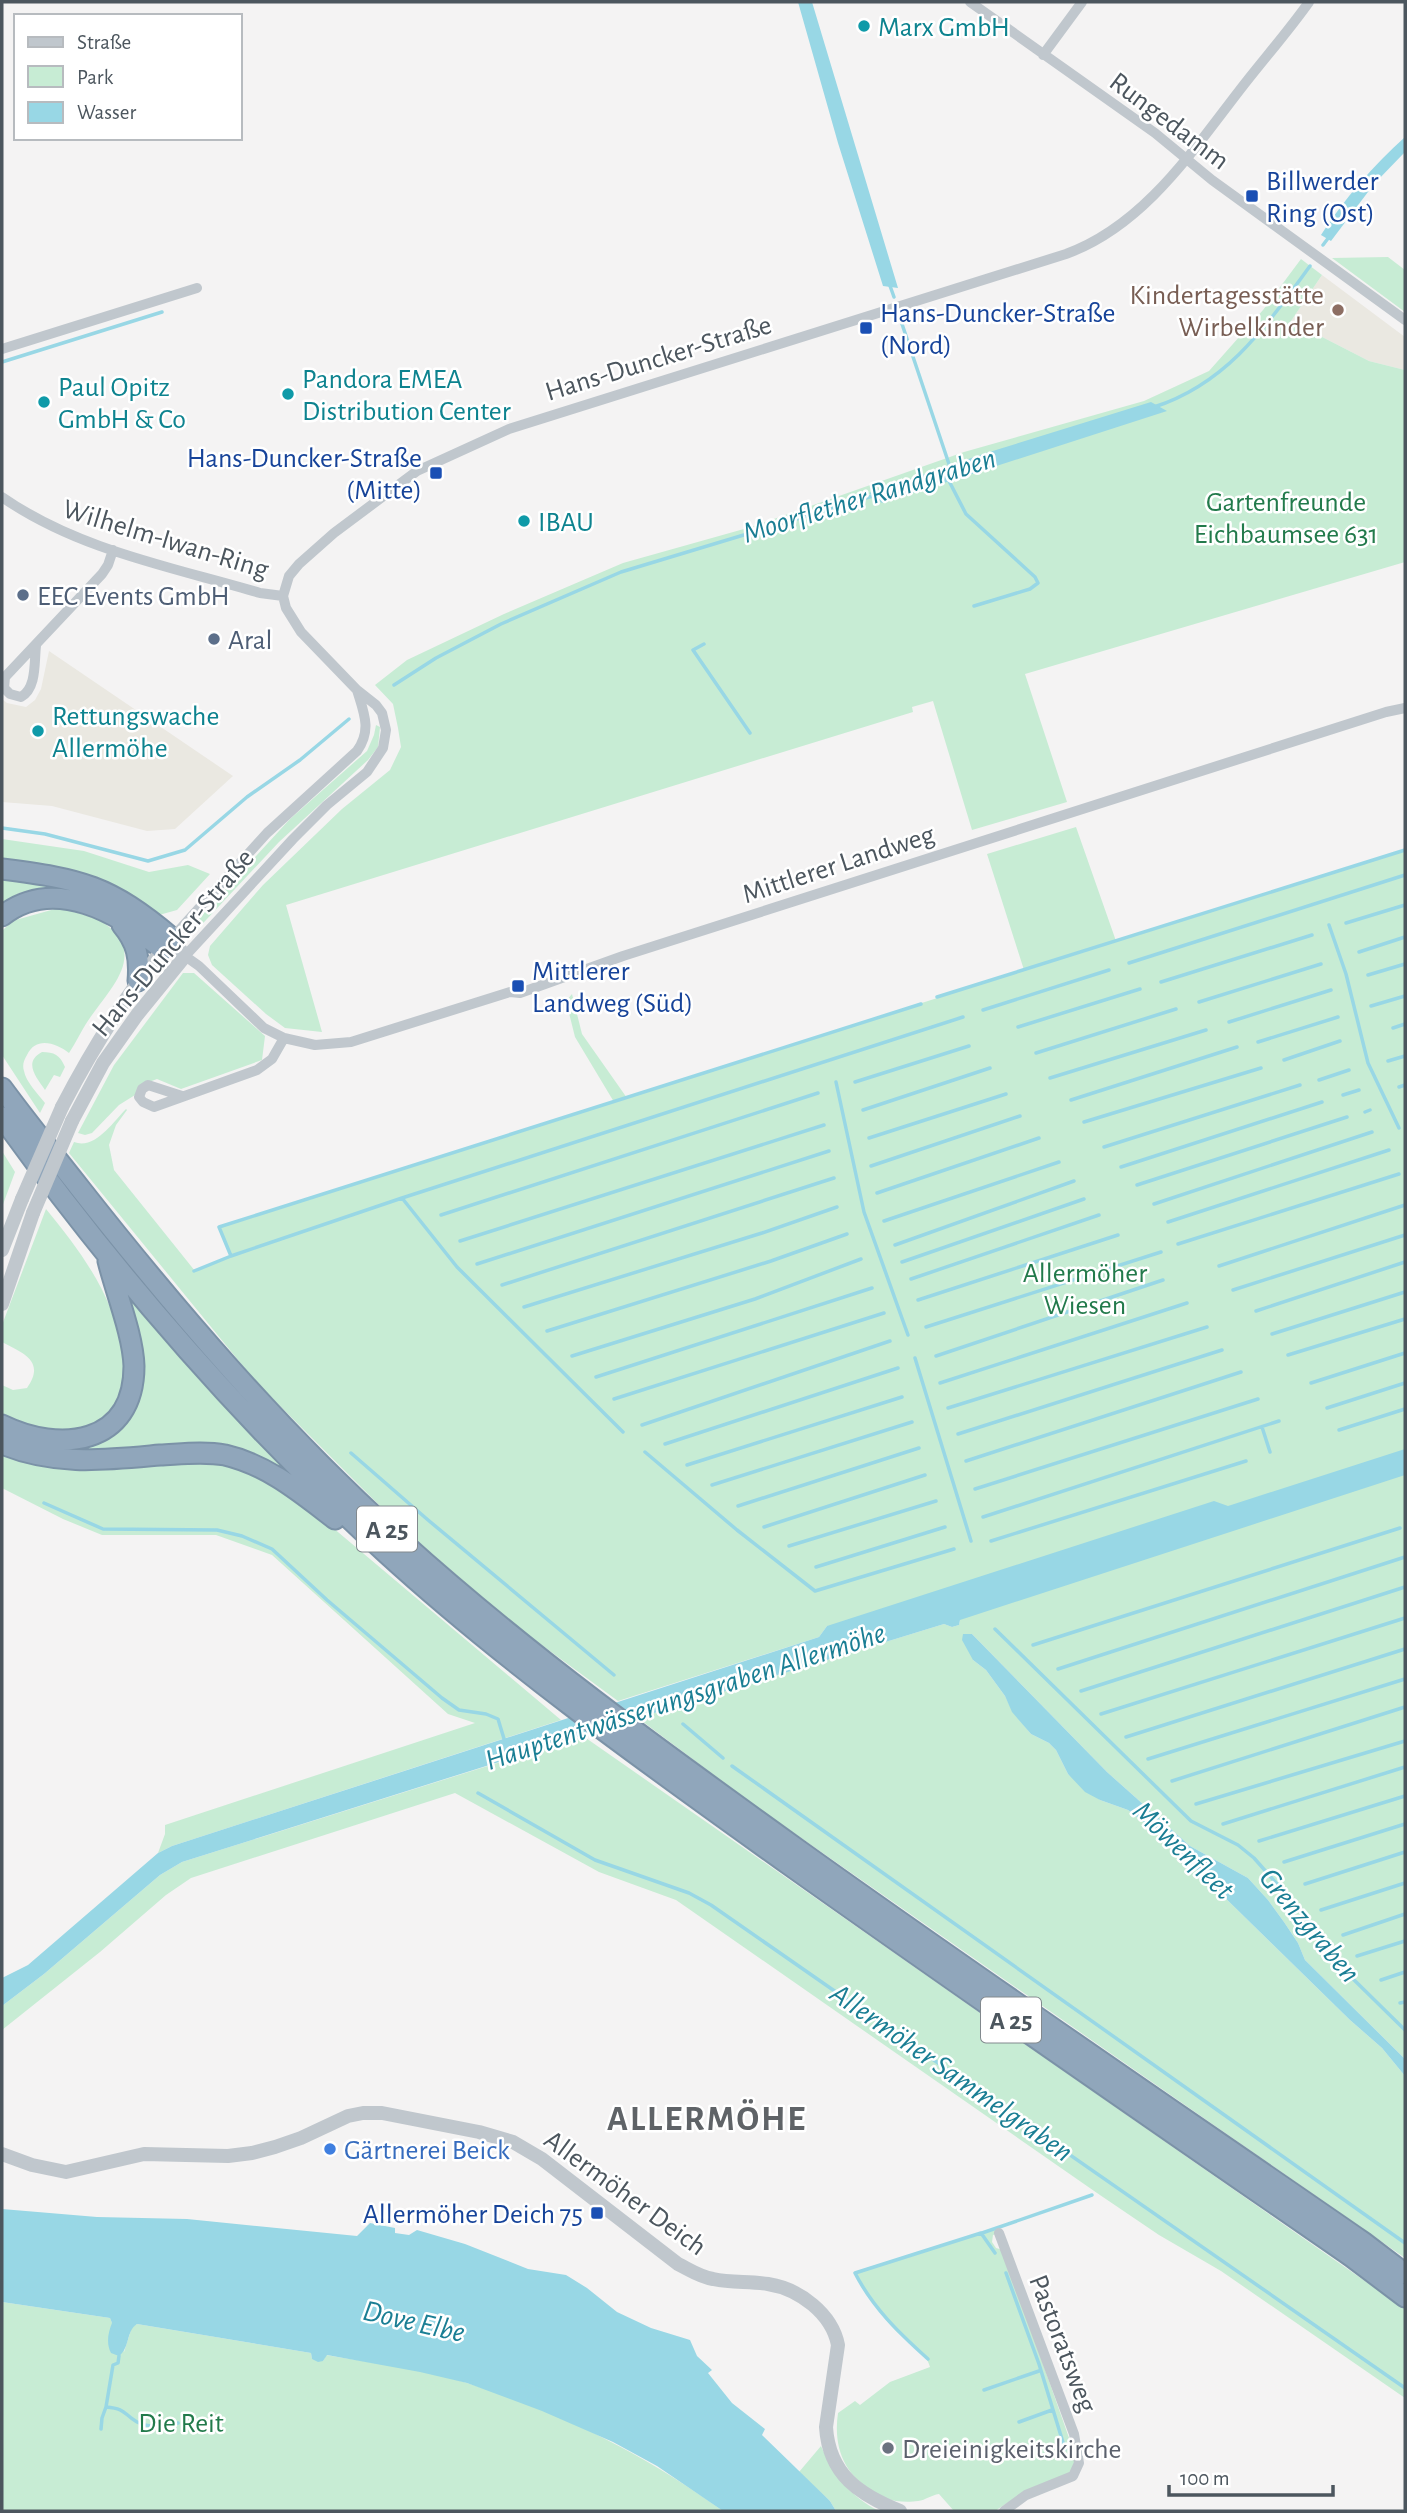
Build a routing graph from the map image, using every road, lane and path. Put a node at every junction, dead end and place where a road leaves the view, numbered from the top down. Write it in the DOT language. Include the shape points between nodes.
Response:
graph roads {
  1 [pos="970,2"];
  2 [pos="1082,2"];
  3 [pos="1309,2"];
  4 [pos="1043,55"];
  5 [pos="1185,159"];
  6 [pos="197,288"];
  7 [pos="1405,320"];
  8 [pos="2,349"];
  9 [pos="2,497"];
  10 [pos="113,550"];
  11 [pos="283,596"];
  12 [pos="36,646"];
  13 [pos="357,691"];
  14 [pos="1405,708"];
  15 [pos="2,869"];
  16 [pos="2,916"];
  17 [pos="116,919"];
  18 [pos="167,944"];
  19 [pos="185,956"];
  20 [pos="138,981"];
  21 [pos="284,1038"];
  22 [pos="3,1088"];
  23 [pos="182,1096"];
  24 [pos="2,1117"];
  25 [pos="2,1250"];
  26 [pos="107,1256"];
  27 [pos="2,1304"];
  28 [pos="2,1430"];
  29 [pos="386,1553"];
  30 [pos="2,2154"];
  31 [pos="999,2233"];
  32 [pos="1405,2274"];
  33 [pos="1405,2297"];
  34 [pos="900,2511"];
  35 [pos="1004,2511"];
  1 -- 4 [label="street, Rungedamm"];
  2 -- 4 [label="street"];
  3 -- 5 [label="street, Hans-Duncker-Straße"];
  4 -- 5 [label="street, Rungedamm"];
  5 -- 7 [label="street, Rungedamm"];
  5 -- 11 [label="street, Hans-Duncker-Straße" via="1131,216 1078,250 509,429 417,471 299,564 289,576"];
  6 -- 8 [label="street"];
  9 -- 10 [label="street, Wilhelm-Iwan-Ring" via="49,526"];
  10 -- 11 [label="street, Wilhelm-Iwan-Ring"];
  10 -- 12 [label="street" via="102,574"];
  11 -- 13 [label="street, Hans-Duncker-Straße" via="293,622"];
  13 -- 18 [label="street, Hans-Duncker-Straße" via="367,727 357,751 267,833"];
  13 -- 19 [label="street, Hans-Duncker-Straße" via="376,705 386,720 379,757 293,839"];
  14 -- 21 [label="street, Mittlerer Landweg" via="676,939 520,993 510,992 351,1042 322,1045"];
  15 -- 18 [label="highway" via="93,886 128,904"];
  16 -- 17 [label="highway" via="24,903 55,897 82,902"];
  17 -- 18 [label="highway"];
  17 -- 20 [label="highway" via="136,946"];
  18 -- 19 [label="street"];
  18 -- 20 [label="street, Hans-Duncker-Straße"];
  19 -- 21 [label="street, Mittlerer Landweg" via="253,1019"];
  19 -- 27 [label="street, Hans-Duncker-Straße, bridge" via="137,1014 72,1121 33,1213"];
  20 -- 25 [label="street, Hans-Duncker-Straße, bridge" via="104,1030 62,1107"];
  21 -- 23 [label="street" via="272,1059 257,1070"];
  22 -- 32 [label="highway, A 25" via="155,1283 249,1391 460,1594 639,1736"];
  24 -- 26 [label="highway, A 25"];
  26 -- 28 [label="highway" via="134,1364 133,1383 122,1408 103,1430 73,1441"];
  26 -- 29 [label="highway, A 25" via="236,1403"];
  28 -- 29 [label="highway" via="38,1456 80,1461 224,1455 288,1483"];
  29 -- 33 [label="highway, A 25" via="618,1742"];
  30 -- 34 [label="street, Allermöher Deich" via="65,2172 144,2154 228,2156 275,2147 363,2113 382,2113 513,2142 542,2159 678,2264 716,2280 779,2286 824,2315 838,2345 826,2427 834,2461 862,2494"];
  31 -- 35 [label="street, Pastoratsweg" via="1074,2434 1079,2463 1073,2476"];
}
